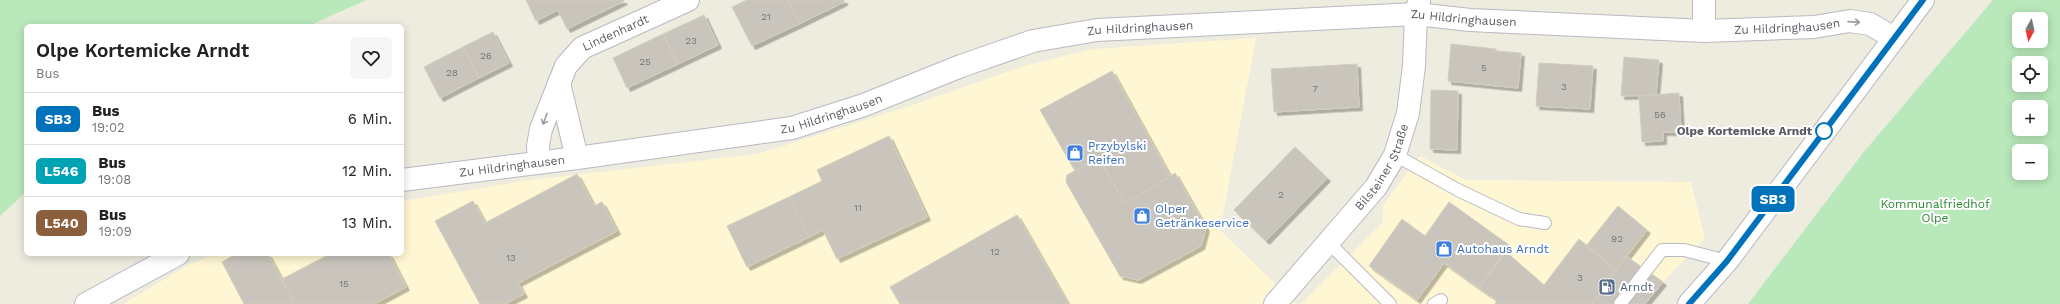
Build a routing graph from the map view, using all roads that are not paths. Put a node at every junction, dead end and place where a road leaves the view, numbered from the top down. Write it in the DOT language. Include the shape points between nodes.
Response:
graph roads {
  1 [pos="688,0"];
  2 [pos="1704,0"];
  3 [pos="1923,0"];
  4 [pos="1418,7"];
  5 [pos="1704,31"];
  6 [pos="1894,38"];
  7 [pos="559,83"];
  8 [pos="1396,155"];
  9 [pos="577,158"];
  10 [pos="539,162"];
  11 [pos="404,180"];
  12 [pos="1545,223"];
  13 [pos="1328,242"];
  14 [pos="174,256"];
  15 [pos="1727,261"];
  16 [pos="86,304"];
  17 [pos="1275,304"];
  18 [pos="1390,304"];
  19 [pos="1620,304"];
  20 [pos="1689,304"];
  1 -- 7 [label="street, Lindenhardt" via="582,48 566,66"];
  2 -- 5 [label="street"];
  3 -- 6 [label="street"];
  4 -- 5 [label="street, Zu Hildringhausen" via="1470,20"];
  4 -- 8 [label="street, Bilsteiner Straße" via="1408,113"];
  4 -- 9 [label="street, Zu Hildringhausen" via="1097,30 1032,40 864,105 792,128"];
  5 -- 6 [label="street, Zu Hildringhausen, one-way" via="1814,27 1850,21 1870,24"];
  6 -- 15 [label="street"];
  7 -- 9 [label="street"];
  7 -- 10 [label="street, Lindenhardt, one-way" via="541,129"];
  8 -- 12 [label="lane" via="1458,190 1519,218"];
  8 -- 13 [label="street, Bilsteiner Straße" via="1376,187"];
  9 -- 10 [label="street, Zu Hildringhausen"];
  10 -- 11 [label="street, Zu Hildringhausen"];
  13 -- 17 [label="street, Bilsteiner Straße"];
  13 -- 18 [label="lane"];
  14 -- 16 [label="street"];
  15 -- 19 [label="lane" via="1684,250 1662,250"];
  15 -- 20 [label="street"];
}
